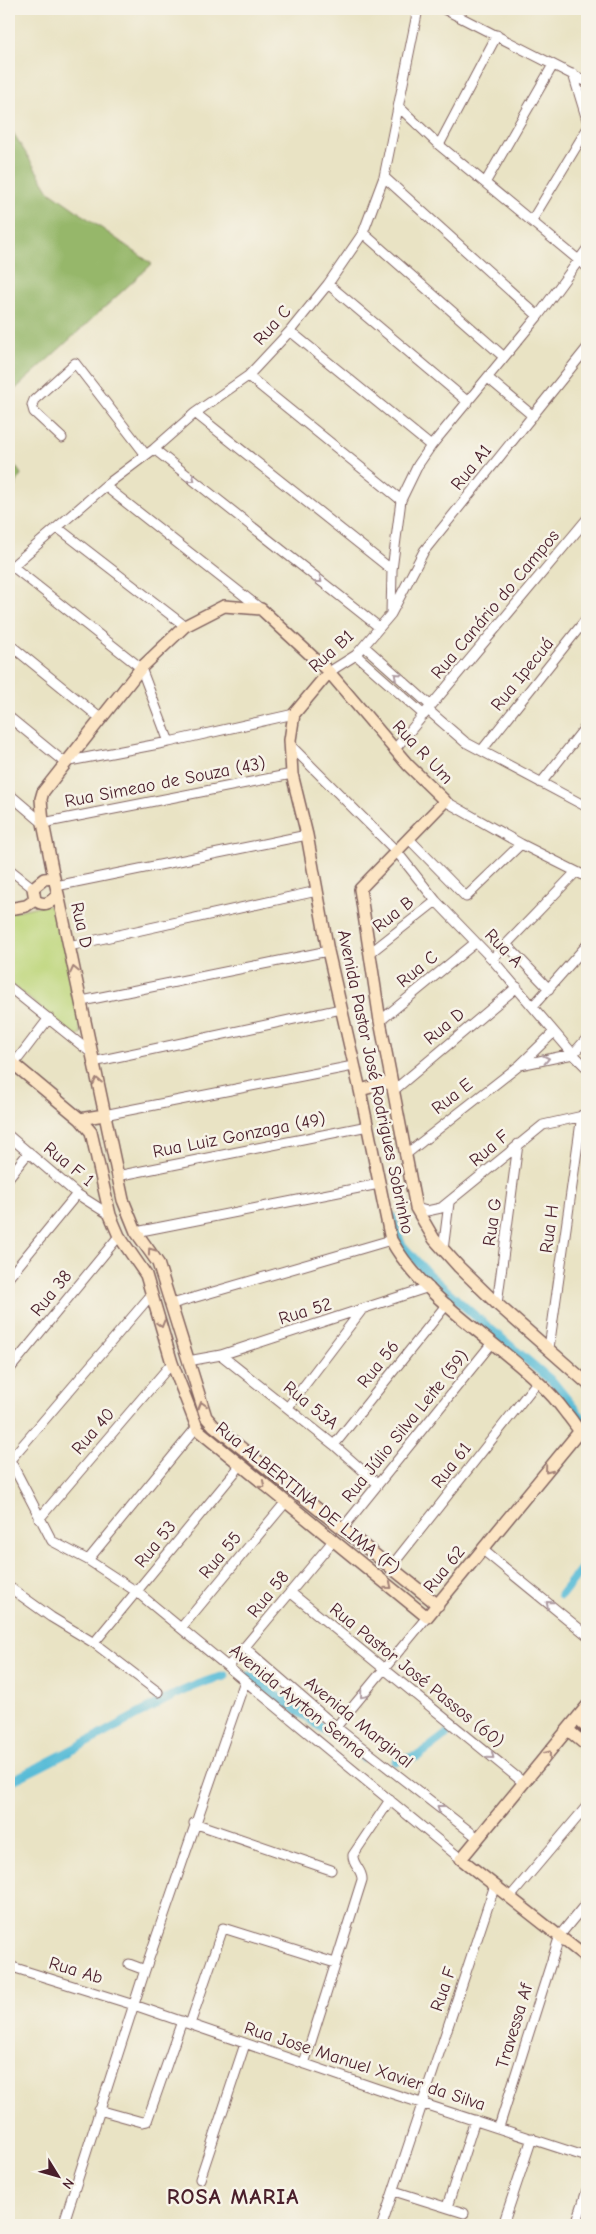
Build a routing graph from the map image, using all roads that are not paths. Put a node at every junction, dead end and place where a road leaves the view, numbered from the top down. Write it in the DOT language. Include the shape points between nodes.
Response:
graph roads {
  1 [pos="418,9"];
  2 [pos="444,9"];
  3 [pos="497,35"];
  4 [pos="553,65"];
  5 [pos="573,74"];
  6 [pos="587,82"];
  7 [pos="399,107"];
  8 [pos="587,120"];
  9 [pos="587,129"];
  10 [pos="439,145"];
  11 [pos="384,177"];
  12 [pos="485,184"];
  13 [pos="532,220"];
  14 [pos="363,233"];
  15 [pos="587,249"];
  16 [pos="584,264"];
  17 [pos="328,284"];
  18 [pos="538,316"];
  19 [pos="290,331"];
  20 [pos="587,348"];
  21 [pos="504,357"];
  22 [pos="248,376"];
  23 [pos="488,378"];
  24 [pos="468,402"];
  25 [pos="195,413"];
  26 [pos="533,416"];
  27 [pos="62,438"];
  28 [pos="432,446"];
  29 [pos="150,452"];
  30 [pos="105,486"];
  31 [pos="402,500"];
  32 [pos="587,519"];
  33 [pos="58,528"];
  34 [pos="10,568"];
  35 [pos="392,570"];
  36 [pos="261,609"];
  37 [pos="391,614"];
  38 [pos="587,618"];
  39 [pos="185,626"];
  40 [pos="379,627"];
  41 [pos="9,644"];
  42 [pos="364,646"];
  43 [pos="356,655"];
  44 [pos="141,668"];
  45 [pos="330,672"];
  46 [pos="428,710"];
  47 [pos="294,714"];
  48 [pos="9,717"];
  49 [pos="100,718"];
  50 [pos="587,725"];
  51 [pos="169,742"];
  52 [pos="291,746"];
  53 [pos="395,749"];
  54 [pos="482,750"];
  55 [pos="64,762"];
  56 [pos="292,774"];
  57 [pos="541,783"];
  58 [pos="9,794"];
  59 [pos="445,801"];
  60 [pos="587,807"];
  61 [pos="43,823"];
  62 [pos="307,835"];
  63 [pos="410,839"];
  64 [pos="521,844"];
  65 [pos="397,852"];
  66 [pos="9,869"];
  67 [pos="584,876"];
  68 [pos="56,886"];
  69 [pos="317,891"];
  70 [pos="34,894"];
  71 [pos="436,901"];
  72 [pos="9,908"];
  73 [pos="475,943"];
  74 [pos="506,944"];
  75 [pos="587,945"];
  76 [pos="69,946"];
  77 [pos="328,952"];
  78 [pos="370,953"];
  79 [pos="492,959"];
  80 [pos="9,987"];
  81 [pos="517,987"];
  82 [pos="549,989"];
  83 [pos="82,1001"];
  84 [pos="532,1006"];
  85 [pos="341,1009"];
  86 [pos="49,1018"];
  87 [pos="380,1021"];
  88 [pos="554,1032"];
  89 [pos="587,1038"];
  90 [pos="573,1054"];
  91 [pos="92,1057"];
  92 [pos="11,1062"];
  93 [pos="520,1065"];
  94 [pos="353,1066"];
  95 [pos="587,1068"];
  96 [pos="392,1087"];
  97 [pos="367,1088"];
  98 [pos="104,1114"];
  99 [pos="585,1115"];
  100 [pos="80,1119"];
  101 [pos="368,1126"];
  102 [pos="9,1136"];
  103 [pos="518,1144"];
  104 [pos="29,1152"];
  105 [pos="405,1155"];
  106 [pos="117,1176"];
  107 [pos="9,1177"];
  108 [pos="379,1184"];
  109 [pos="77,1194"];
  110 [pos="449,1203"];
  111 [pos="416,1208"];
  112 [pos="110,1215"];
  113 [pos="136,1232"];
  114 [pos="118,1236"];
  115 [pos="391,1240"];
  116 [pos="443,1250"];
  117 [pos="9,1277"];
  118 [pos="429,1288"];
  119 [pos="152,1294"];
  120 [pos="172,1304"];
  121 [pos="447,1304"];
  122 [pos="497,1304"];
  123 [pos="361,1311"];
  124 [pos="492,1343"];
  125 [pos="549,1348"];
  126 [pos="221,1355"];
  127 [pos="188,1361"];
  128 [pos="172,1363"];
  129 [pos="9,1370"];
  130 [pos="586,1378"];
  131 [pos="538,1381"];
  132 [pos="288,1407"];
  133 [pos="196,1428"];
  134 [pos="583,1436"];
  135 [pos="334,1445"];
  136 [pos="10,1459"];
  137 [pos="240,1466"];
  138 [pos="378,1484"];
  139 [pos="285,1503"];
  140 [pos="39,1519"];
  141 [pos="342,1529"];
  142 [pos="333,1541"];
  143 [pos="483,1550"];
  144 [pos="88,1560"];
  145 [pos="390,1568"];
  146 [pos="9,1587"];
  147 [pos="136,1592"];
  148 [pos="290,1592"];
  149 [pos="438,1605"];
  150 [pos="427,1617"];
  151 [pos="181,1628"];
  152 [pos="587,1635"];
  153 [pos="94,1642"];
  154 [pos="245,1648"];
  155 [pos="228,1667"];
  156 [pos="385,1669"];
  157 [pos="245,1681"];
  158 [pos="158,1692"];
  159 [pos="587,1706"];
  160 [pos="577,1719"];
  161 [pos="336,1726"];
  162 [pos="587,1728"];
  163 [pos="568,1730"];
  164 [pos="587,1746"];
  165 [pos="524,1783"];
  166 [pos="390,1800"];
  167 [pos="587,1806"];
  168 [pos="194,1823"];
  169 [pos="478,1838"];
  170 [pos="461,1859"];
  171 [pos="331,1870"];
  172 [pos="495,1885"];
  173 [pos="511,1896"];
  174 [pos="587,1902"];
  175 [pos="560,1935"];
  176 [pos="587,1958"];
  177 [pos="335,1963"];
  178 [pos="129,1964"];
  179 [pos="9,1966"];
  180 [pos="145,1970"];
  181 [pos="134,2005"];
  182 [pos="186,2023"];
  183 [pos="245,2044"];
  184 [pos="304,2064"];
  185 [pos="421,2103"];
  186 [pos="99,2110"];
  187 [pos="475,2120"];
  188 [pos="500,2127"];
  189 [pos="532,2138"];
  190 [pos="587,2157"];
  191 [pos="200,2179"];
  192 [pos="587,2190"];
  193 [pos="394,2191"];
  194 [pos="447,2207"];
  195 [pos="464,2213"];
  196 [pos="63,2225"];
  197 [pos="382,2225"];
  198 [pos="503,2225"];
  199 [pos="576,2225"];
  1 -- 7 [label="street, Rua C"];
  2 -- 3 [label="street"];
  3 -- 4 [label="street"];
  3 -- 10 [label="street"];
  4 -- 5 [label="street"];
  4 -- 12 [label="street"];
  5 -- 6 [label="street"];
  5 -- 8 [label="street"];
  7 -- 10 [label="street"];
  7 -- 11 [label="street, Rua C"];
  9 -- 13 [label="street"];
  10 -- 12 [label="street"];
  11 -- 14 [label="street, Rua C"];
  11 -- 18 [label="street"];
  12 -- 13 [label="street"];
  13 -- 16 [label="street"];
  14 -- 17 [label="street, Rua C"];
  14 -- 21 [label="street"];
  15 -- 16 [label="street"];
  16 -- 18 [label="street"];
  17 -- 19 [label="street, Rua C"];
  17 -- 24 [label="street"];
  18 -- 21 [label="street"];
  19 -- 22 [label="street, Rua C"];
  19 -- 28 [label="street"];
  20 -- 26 [label="street, Rua A1"];
  21 -- 23 [label="street"];
  22 -- 25 [label="street, Rua C"];
  22 -- 31 [label="street"];
  23 -- 24 [label="street"];
  23 -- 26 [label="street"];
  24 -- 28 [label="street"];
  25 -- 29 [label="street, Rua C"];
  25 -- 35 [label="street"];
  26 -- 37 [label="street, Rua A1" via="424,551"];
  27 -- 29 [label="street" via="34,412 32,405 75,363"];
  28 -- 31 [label="street" via="418,465"];
  29 -- 30 [label="street, Rua C"];
  29 -- 40 [label="street, one-way"];
  30 -- 33 [label="street, Rua C"];
  30 -- 36 [label="street"];
  31 -- 35 [label="street"];
  32 -- 46 [label="street, Rua Canário do Campos"];
  33 -- 34 [label="street, Rua C"];
  33 -- 39 [label="street"];
  34 -- 44 [label="street"];
  35 -- 37 [label="street"];
  36 -- 39 [label="street, Rua D" via="224,606"];
  36 -- 45 [label="street, Rua R Um"];
  37 -- 40 [label="street, Rua B1"];
  38 -- 54 [label="street, Rua Ipecuá"];
  39 -- 44 [label="street, Rua D"];
  40 -- 42 [label="street, Rua B1"];
  41 -- 49 [label="street"];
  42 -- 43 [label="street, Rua B1"];
  46 -- 42 [label="street, one-way"];
  43 -- 45 [label="street, Rua B1"];
  43 -- 46 [label="street"];
  44 -- 49 [label="street, Rua D"];
  44 -- 51 [label="street"];
  45 -- 47 [label="street, Rua B1"];
  45 -- 53 [label="street, Rua R Um"];
  46 -- 53 [label="street, Rua Canário do Campos"];
  46 -- 54 [label="street" via="455,736"];
  47 -- 51 [label="street"];
  47 -- 52 [label="street, Avenida Pastor José Rodrigues Sobrinho"];
  48 -- 55 [label="street"];
  49 -- 55 [label="street, Rua D"];
  50 -- 57 [label="street"];
  51 -- 55 [label="street"];
  52 -- 56 [label="street, Avenida Pastor José Rodrigues Sobrinho"];
  52 -- 65 [label="street, Rua A"];
  53 -- 59 [label="street, Rua R Um"];
  54 -- 57 [label="street"];
  55 -- 61 [label="street, Rua D" via="41,795"];
  56 -- 61 [label="street, Rua Simeao de Souza (43)"];
  56 -- 62 [label="street, Avenida Pastor José Rodrigues Sobrinho"];
  57 -- 60 [label="street"];
  58 -- 61 [label="street"];
  59 -- 63 [label="street"];
  59 -- 64 [label="street, Rua R Um"];
  61 -- 68 [label="street, Rua D"];
  62 -- 68 [label="street"];
  62 -- 69 [label="street, Avenida Pastor José Rodrigues Sobrinho"];
  63 -- 64 [label="street" via="467,897"];
  63 -- 65 [label="street"];
  64 -- 67 [label="street, Rua R Um"];
  65 -- 71 [label="street, Rua A"];
  65 -- 78 [label="street, Avenida Pastor José Rodrigues Sobrinho" via="360,887"];
  66 -- 70 [label="street"];
  67 -- 74 [label="street"];
  68 -- 70 [label="street" via="44,879"];
  68 -- 70 [label="street" via="49,903"];
  68 -- 76 [label="street, Rua D"];
  69 -- 76 [label="street"];
  69 -- 77 [label="street, Avenida Pastor José Rodrigues Sobrinho"];
  70 -- 72 [label="street" via="26,906"];
  71 -- 73 [label="street, Rua A"];
  71 -- 78 [label="street, Rua B"];
  73 -- 79 [label="street, Rua A"];
  73 -- 87 [label="street, Rua C"];
  74 -- 79 [label="street"];
  74 -- 82 [label="street"];
  75 -- 82 [label="street"];
  83 -- 76 [label="street, Rua D, one-way"];
  77 -- 83 [label="street"];
  77 -- 85 [label="street, Avenida Pastor José Rodrigues Sobrinho"];
  78 -- 87 [label="street, Avenida Pastor José Rodrigues Sobrinho"];
  79 -- 81 [label="street, Rua A"];
  80 -- 86 [label="street"];
  81 -- 84 [label="street, Rua A"];
  81 -- 96 [label="street, Rua D"];
  82 -- 84 [label="street"];
  83 -- 91 [label="street, Rua D"];
  84 -- 88 [label="street, Rua A"];
  85 -- 91 [label="street"];
  85 -- 94 [label="street, Avenida Pastor José Rodrigues Sobrinho"];
  86 -- 91 [label="street"];
  86 -- 92 [label="street"];
  87 -- 96 [label="street, Avenida Pastor José Rodrigues Sobrinho"];
  88 -- 90 [label="street, Rua A"];
  88 -- 93 [label="street, Rua E"];
  89 -- 90 [label="street"];
  93 -- 90 [label="street, Rua E, one-way"];
  90 -- 95 [label="street, Rua A"];
  98 -- 91 [label="street, Rua D, one-way"];
  92 -- 100 [label="street, Rua ALBERTINA DE LIMA (F)"];
  93 -- 105 [label="street, Rua E"];
  94 -- 97 [label="street, Avenida Pastor José Rodrigues Sobrinho"];
  94 -- 98 [label="street"];
  96 -- 97 [label="street"];
  96 -- 105 [label="street, Avenida Pastor José Rodrigues Sobrinho"];
  97 -- 101 [label="street, Avenida Pastor José Rodrigues Sobrinho"];
  98 -- 100 [label="street"];
  98 -- 106 [label="street, Rua D"];
  99 -- 103 [label="street, Rua F" via="543,1125"];
  99 -- 125 [label="street, Rua H"];
  100 -- 112 [label="street, Rua ALBERTINA DE LIMA (F)" via="92,1136"];
  101 -- 106 [label="street, Rua Luiz Gonzaga (49)"];
  101 -- 108 [label="street, Avenida Pastor José Rodrigues Sobrinho"];
  102 -- 104 [label="street, Rua F 1"];
  103 -- 110 [label="street, Rua F"];
  103 -- 122 [label="street, Rua G"];
  104 -- 107 [label="street"];
  104 -- 109 [label="street, Rua F 1"];
  105 -- 111 [label="street, Avenida Pastor José Rodrigues Sobrinho"];
  106 -- 113 [label="street, Rua D" via="125,1208"];
  108 -- 113 [label="street"];
  108 -- 115 [label="street, Avenida Pastor José Rodrigues Sobrinho"];
  109 -- 112 [label="street, Rua F 1"];
  109 -- 117 [label="street"];
  110 -- 111 [label="street, Rua F" via="434,1210"];
  110 -- 116 [label="street"];
  111 -- 116 [label="street, Avenida Pastor José Rodrigues Sobrinho"];
  112 -- 114 [label="street, Rua ALBERTINA DE LIMA (F)"];
  120 -- 113 [label="street, Rua D, one-way" via="155,1257"];
  114 -- 119 [label="street, Rua ALBERTINA DE LIMA (F)" via="143,1269"];
  114 -- 129 [label="street, Rua 38"];
  115 -- 118 [label="street, Avenida Pastor José Rodrigues Sobrinho" via="401,1257"];
  115 -- 120 [label="street"];
  116 -- 122 [label="street, Avenida Pastor José Rodrigues Sobrinho"];
  118 -- 121 [label="street, Avenida Pastor José Rodrigues Sobrinho"];
  118 -- 123 [label="street, Rua 52"];
  119 -- 128 [label="street, Rua ALBERTINA DE LIMA (F), one-way"];
  119 -- 136 [label="street"];
  120 -- 127 [label="street, Rua D"];
  121 -- 124 [label="street, Avenida Pastor José Rodrigues Sobrinho"];
  121 -- 135 [label="street, Rua 56"];
  122 -- 125 [label="street, Avenida Pastor José Rodrigues Sobrinho"];
  123 -- 126 [label="street, Rua 52"];
  123 -- 132 [label="street"];
  124 -- 131 [label="street, Avenida Pastor José Rodrigues Sobrinho"];
  124 -- 138 [label="street, Rua Júlio Silva Leite (59)"];
  125 -- 130 [label="street, Avenida Pastor José Rodrigues Sobrinho"];
  126 -- 127 [label="street, Rua 52"];
  126 -- 132 [label="street, Rua 53A"];
  141 -- 127 [label="street, Rua D, one-way" via="208,1420"];
  128 -- 133 [label="street, Rua ALBERTINA DE LIMA (F)"];
  128 -- 140 [label="street, Rua 40"];
  131 -- 134 [label="street, Avenida Pastor José Rodrigues Sobrinho"];
  131 -- 145 [label="street, Rua 61"];
  132 -- 135 [label="street, Rua 53A"];
  133 -- 137 [label="street, Rua ALBERTINA DE LIMA (F)"];
  133 -- 144 [label="street"];
  134 -- 143 [label="street, Rua 62, one-way"];
  135 -- 138 [label="street, Rua 53A"];
  136 -- 140 [label="street, Avenida Ayrton Senna"];
  137 -- 139 [label="street, Rua ALBERTINA DE LIMA (F), one-way"];
  137 -- 147 [label="street, Rua 53"];
  138 -- 141 [label="street, Rua Júlio Silva Leite (59)"];
  139 -- 142 [label="street, Rua ALBERTINA DE LIMA (F)"];
  139 -- 151 [label="street, Rua 55"];
  140 -- 144 [label="street, Avenida Ayrton Senna" via="54,1543"];
  141 -- 145 [label="street, Rua D"];
  142 -- 148 [label="street, Rua 58"];
  142 -- 150 [label="street, Rua ALBERTINA DE LIMA (F), one-way"];
  143 -- 149 [label="street, Rua 62"];
  152 -- 143 [label="street, one-way"];
  144 -- 147 [label="street, Avenida Ayrton Senna"];
  145 -- 149 [label="street, Rua D"];
  146 -- 153 [label="street"];
  147 -- 151 [label="street, Avenida Ayrton Senna"];
  147 -- 153 [label="street, Rua 53"];
  148 -- 154 [label="street, Rua 58"];
  148 -- 156 [label="street, Rua Pastor José Passos (60)"];
  149 -- 150 [label="street, Rua 62"];
  150 -- 156 [label="street, Rua 62"];
  151 -- 155 [label="street, Avenida Ayrton Senna"];
  153 -- 158 [label="street"];
  154 -- 155 [label="street, Rua 58"];
  154 -- 161 [label="street, Avenida Marginal"];
  155 -- 157 [label="street, Avenida Ayrton Senna"];
  156 -- 161 [label="street, Rua 62, one-way"];
  156 -- 165 [label="street, Rua Pastor José Passos (60), one-way"];
  157 -- 166 [label="street, Avenida Ayrton Senna"];
  157 -- 168 [label="street"];
  159 -- 160 [label="street"];
  160 -- 162 [label="street"];
  160 -- 163 [label="street"];
  169 -- 161 [label="street, Avenida Marginal, one-way"];
  163 -- 164 [label="street"];
  165 -- 163 [label="street, one-way"];
  165 -- 169 [label="street"];
  166 -- 170 [label="street, Avenida Ayrton Senna"];
  166 -- 177 [label="street" via="353,1855 362,1880"];
  167 -- 173 [label="street"];
  168 -- 171 [label="street"];
  168 -- 180 [label="street"];
  169 -- 170 [label="street"];
  170 -- 172 [label="street, Avenida Ayrton Senna"];
  172 -- 173 [label="street, Avenida Ayrton Senna"];
  172 -- 185 [label="street, Rua F"];
  173 -- 175 [label="street, Avenida Ayrton Senna"];
  174 -- 175 [label="street"];
  175 -- 176 [label="street, Avenida Ayrton Senna"];
  175 -- 188 [label="street, Travessa Af"];
  177 -- 182 [label="street" via="223,1928"];
  177 -- 184 [label="street"];
  178 -- 180 [label="street"];
  179 -- 181 [label="street, Rua Ab"];
  180 -- 181 [label="street"];
  181 -- 182 [label="street, Rua Jose Manuel Xavier da Silva"];
  181 -- 186 [label="street"];
  182 -- 183 [label="street, Rua Jose Manuel Xavier da Silva"];
  182 -- 186 [label="street" via="148,2121"];
  183 -- 184 [label="street, Rua Jose Manuel Xavier da Silva"];
  183 -- 191 [label="street"];
  184 -- 185 [label="street, Rua Jose Manuel Xavier da Silva"];
  185 -- 187 [label="street, Rua Jose Manuel Xavier da Silva"];
  185 -- 193 [label="street, Rua F"];
  186 -- 196 [label="street"];
  187 -- 188 [label="street, Rua Jose Manuel Xavier da Silva"];
  187 -- 194 [label="street"];
  188 -- 189 [label="street, Rua Jose Manuel Xavier da Silva"];
  189 -- 190 [label="street, Rua Jose Manuel Xavier da Silva"];
  189 -- 198 [label="street"];
  192 -- 199 [label="street"];
  193 -- 194 [label="street"];
  193 -- 197 [label="street, Rua F"];
  194 -- 195 [label="street"];
}
